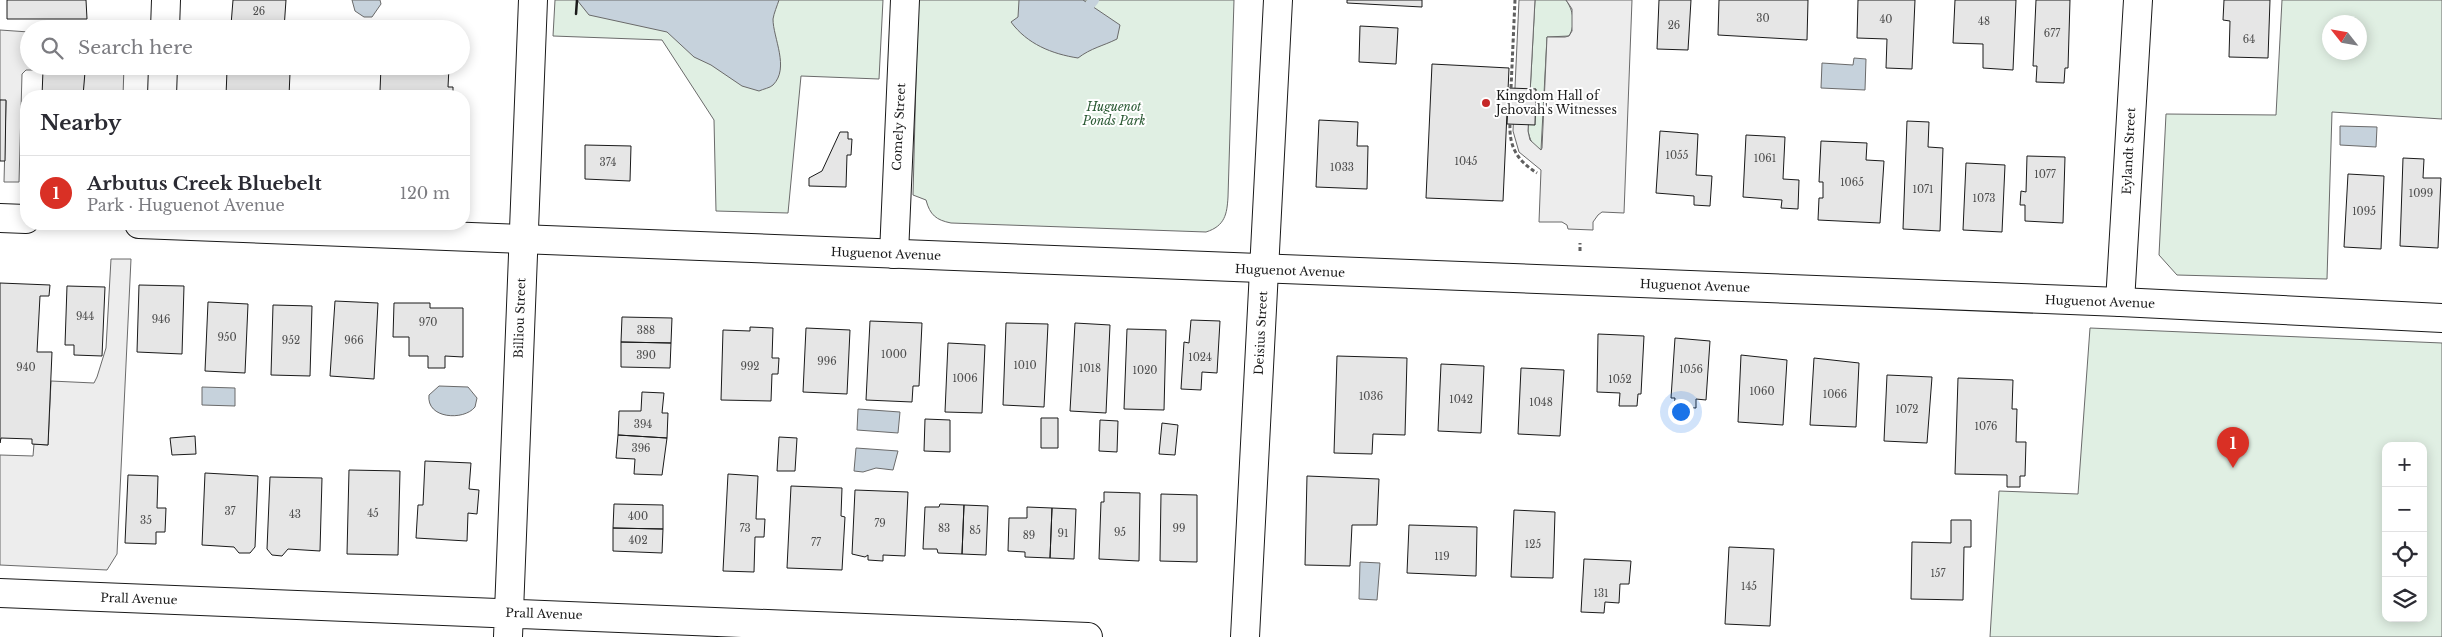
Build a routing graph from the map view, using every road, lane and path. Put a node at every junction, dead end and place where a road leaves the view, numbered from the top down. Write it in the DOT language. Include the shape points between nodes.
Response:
graph roads {
  1 [pos="166,0"];
  2 [pos="533,0"];
  3 [pos="905,0"];
  4 [pos="1278,0"];
  5 [pos="1515,0"];
  6 [pos="2138,0"];
  7 [pos="165,20"];
  8 [pos="163,75"];
  9 [pos="1511,88"];
  10 [pos="162,90"];
  11 [pos="1510,124"];
  12 [pos="1537,174"];
  13 [pos="0,218"];
  14 [pos="20,219"];
  15 [pos="290,230"];
  16 [pos="523,240"];
  17 [pos="1580,243"];
  18 [pos="1580,251"];
  19 [pos="894,254"];
  20 [pos="1264,270"];
  21 [pos="2120,302"];
  22 [pos="2442,318"];
  23 [pos="0,593"];
  24 [pos="508,625"];
  25 [pos="1088,637"];
  26 [pos="1245,637"];
  1 -- 7 [label="street"];
  2 -- 16 [label="street, Billiou Street"];
  3 -- 19 [label="street, Comely Street"];
  4 -- 20 [label="street, Deisius Street"];
  5 -- 9 [label="path"];
  6 -- 21 [label="street, Eylandt Street"];
  8 -- 10 [label="street"];
  11 -- 12 [label="path" via="1510,139 1516,156"];
  13 -- 14 [label="street"];
  15 -- 16 [label="street, Huguenot Avenue"];
  16 -- 19 [label="street, Huguenot Avenue"];
  16 -- 24 [label="street, Billiou Street"];
  17 -- 18 [label="path"];
  19 -- 20 [label="street, Huguenot Avenue"];
  20 -- 21 [label="street, Huguenot Avenue"];
  20 -- 26 [label="street, Deisius Street"];
  21 -- 22 [label="street, Huguenot Avenue"];
  23 -- 24 [label="street, Prall Avenue"];
  24 -- 25 [label="street, Prall Avenue"];
}
